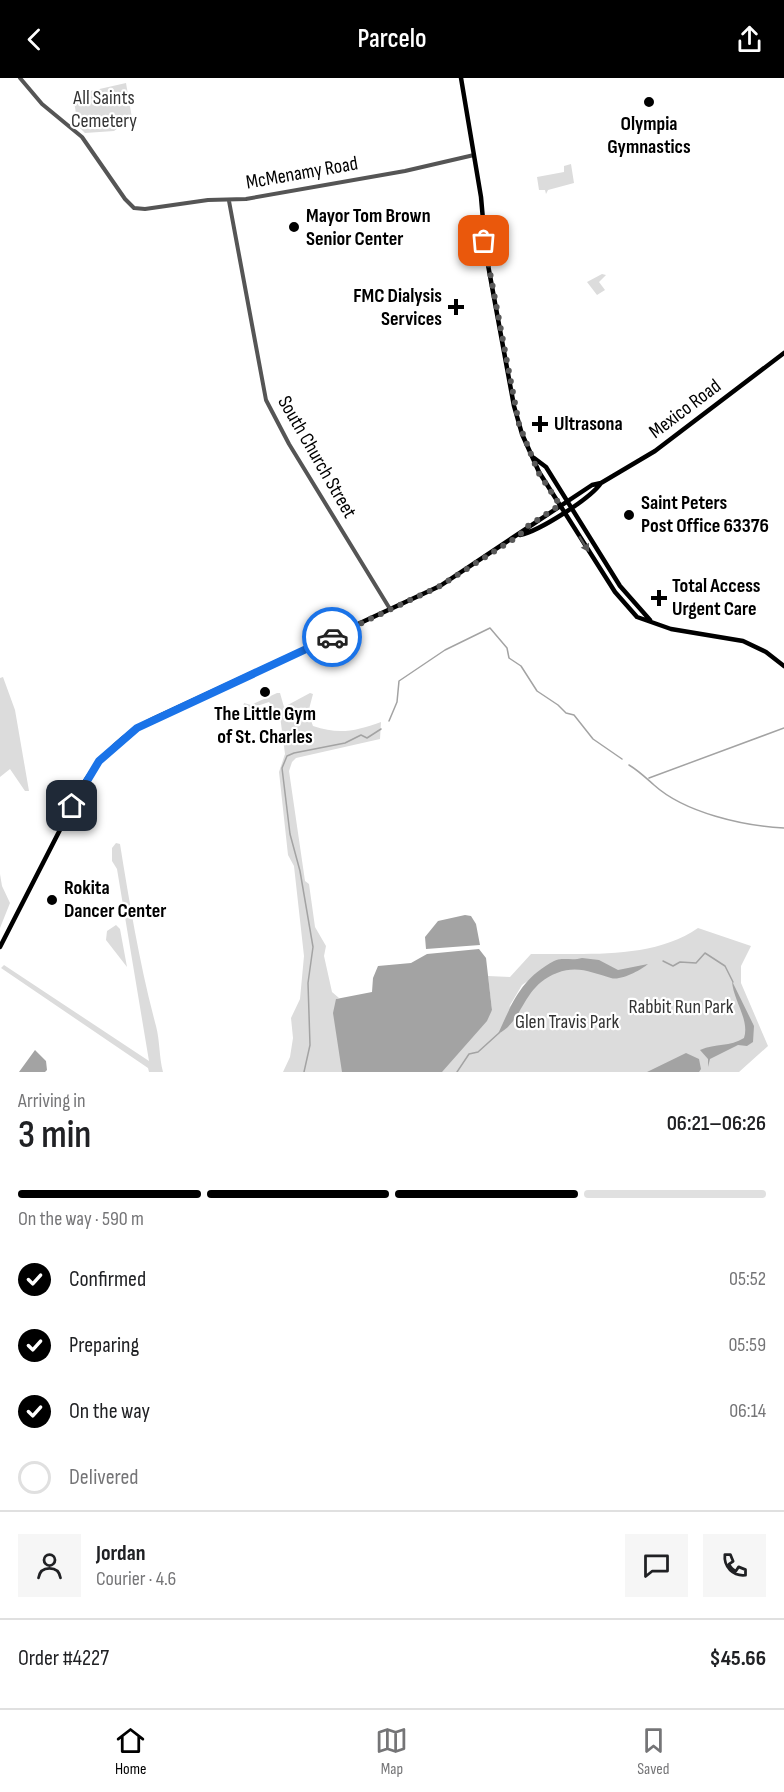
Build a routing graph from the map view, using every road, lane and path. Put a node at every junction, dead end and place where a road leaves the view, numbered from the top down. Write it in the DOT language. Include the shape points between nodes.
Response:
graph roads {
  1 [pos="20,78"];
  2 [pos="461,78"];
  3 [pos="474,155"];
  4 [pos="229,201"];
  5 [pos="784,353"];
  6 [pos="534,458"];
  7 [pos="601,483"];
  8 [pos="567,501"];
  9 [pos="560,505"];
  10 [pos="571,507"];
  11 [pos="564,511"];
  12 [pos="520,535"];
  13 [pos="390,610"];
  14 [pos="650,620"];
  15 [pos="784,666"];
  16 [pos="0,947"];
  1 -- 4 [label="street, McMenamy Road" via="42,104 82,137 134,208"];
  2 -- 3 [label="main road"];
  3 -- 4 [label="street, McMenamy Road"];
  3 -- 6 [label="main road" via="486,254 513,400 522,434"];
  4 -- 13 [label="street, South Church Street" via="266,400"];
  5 -- 7 [label="main road, Mexico Road" via="655,451"];
  6 -- 8 [label="main road" via="546,467"];
  6 -- 9 [label="main road" via="538,472"];
  7 -- 8 [label="main road, Mexico Road"];
  7 -- 10 [label="main road, Mexico Road" via="596,491"];
  8 -- 9 [label="main road, Mexico Road"];
  8 -- 10 [label="main road"];
  9 -- 11 [label="main road"];
  9 -- 12 [label="main road, Mexico Road"];
  10 -- 11 [label="main road, Mexico Road"];
  10 -- 14 [label="main road" via="624,592"];
  11 -- 12 [label="main road, Mexico Road" via="530,533"];
  11 -- 14 [label="main road, one-way" via="620,599 637,616"];
  12 -- 13 [label="main road, Mexico Road" via="440,586"];
  13 -- 16 [label="main road, Mexico Road" via="153,718 118,742 99,761 79,791"];
  14 -- 15 [label="main road" via="678,631 743,640"];
}
